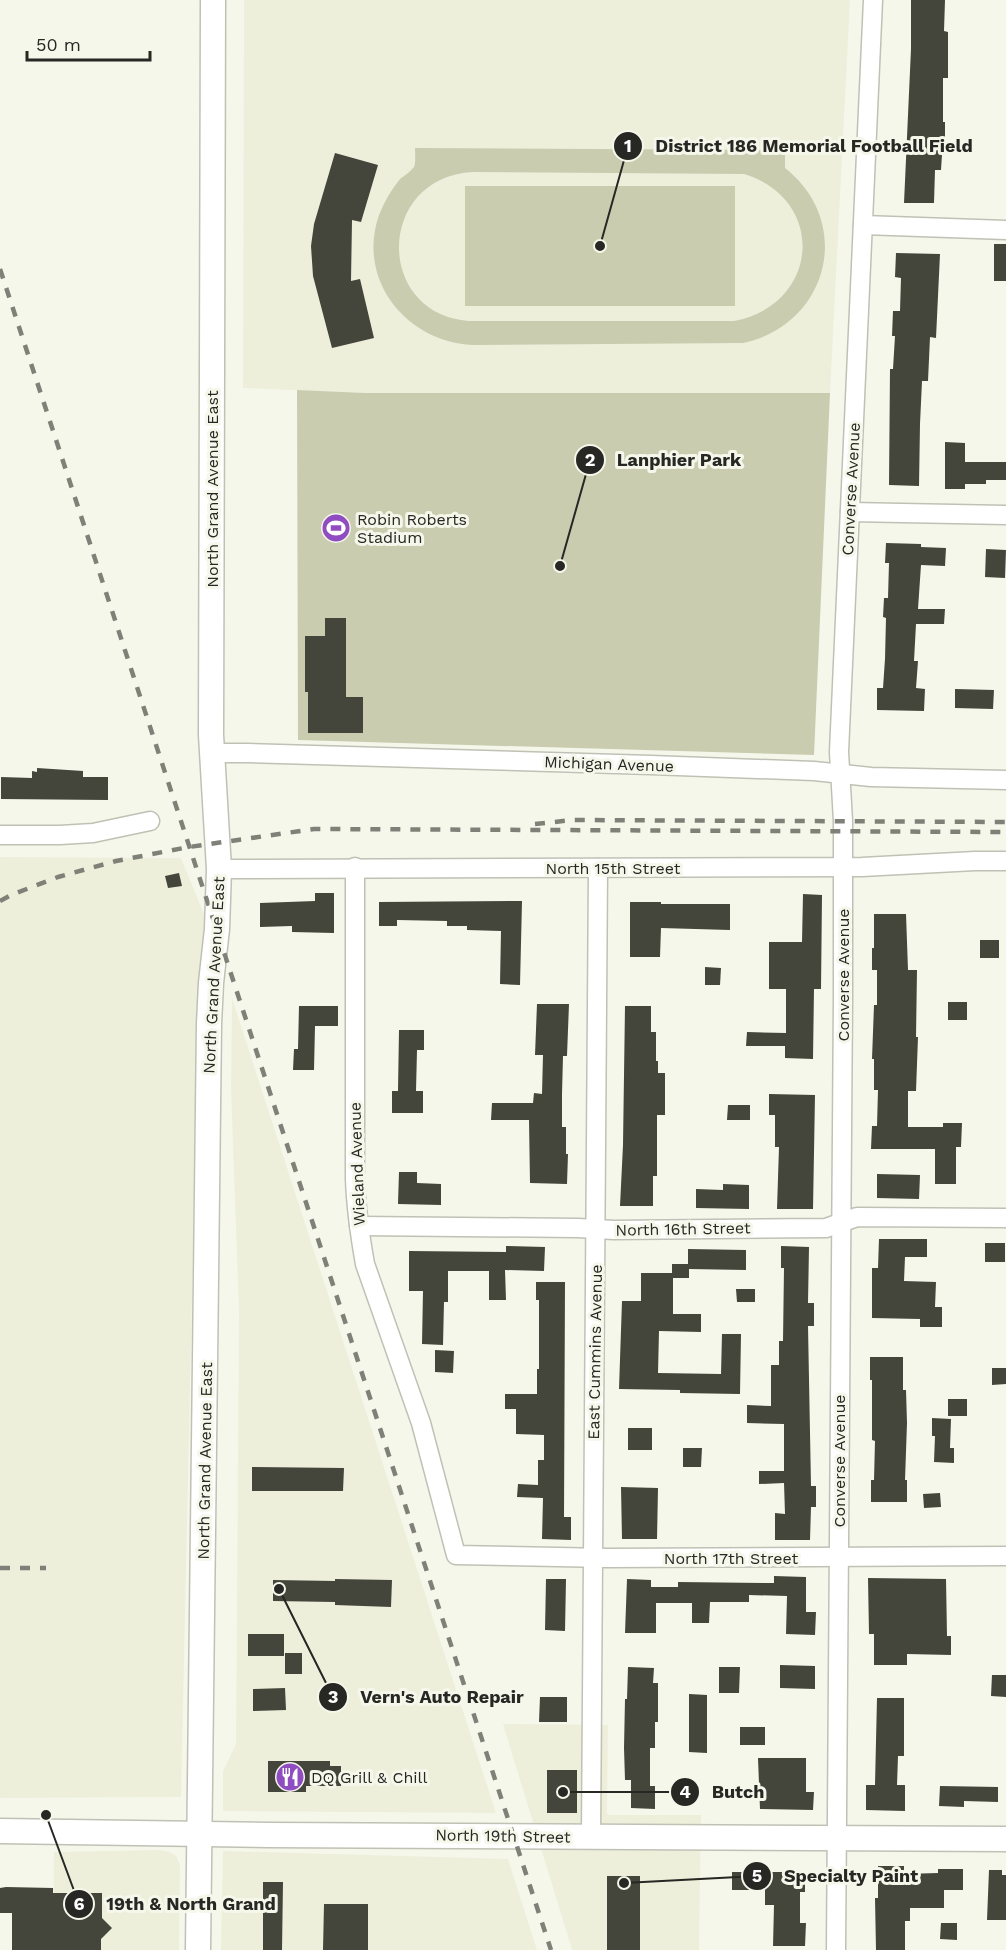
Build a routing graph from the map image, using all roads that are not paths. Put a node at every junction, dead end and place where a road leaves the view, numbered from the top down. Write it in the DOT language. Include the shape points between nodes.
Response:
graph roads {
  1 [pos="213,0"];
  2 [pos="873,0"];
  3 [pos="863,225"];
  4 [pos="1006,230"];
  5 [pos="850,512"];
  6 [pos="1006,515"];
  7 [pos="212,753"];
  8 [pos="839,774"];
  9 [pos="1006,780"];
  10 [pos="150,821"];
  11 [pos="0,835"];
  12 [pos="1006,861"];
  13 [pos="355,867"];
  14 [pos="842,867"];
  15 [pos="598,868"];
  16 [pos="219,869"];
  17 [pos="1006,1218"];
  18 [pos="841,1222"];
  19 [pos="359,1226"];
  20 [pos="596,1229"];
  21 [pos="456,1555"];
  22 [pos="1006,1556"];
  23 [pos="593,1557"];
  24 [pos="839,1557"];
  25 [pos="0,1831"];
  26 [pos="199,1834"];
  27 [pos="591,1837"];
  28 [pos="837,1838"];
  29 [pos="1006,1839"];
  30 [pos="198,1950"];
  31 [pos="837,1950"];
  1 -- 7 [label="street, North Grand Avenue East"];
  2 -- 3 [label="street, Converse Avenue"];
  3 -- 4 [label="street"];
  3 -- 5 [label="street, Converse Avenue"];
  5 -- 6 [label="street"];
  5 -- 8 [label="street, Converse Avenue"];
  7 -- 8 [label="street, Michigan Avenue"];
  7 -- 16 [label="street, North Grand Avenue East"];
  8 -- 9 [label="street, Michigan Avenue"];
  8 -- 14 [label="street, Converse Avenue"];
  10 -- 11 [label="street" via="93,833"];
  12 -- 14 [label="street, North 15th Street"];
  13 -- 15 [label="street, North 15th Street"];
  13 -- 16 [label="street, North 15th Street"];
  13 -- 19 [label="street, Wieland Avenue" via="355,1167"];
  14 -- 15 [label="street, North 15th Street"];
  14 -- 18 [label="street, Converse Avenue"];
  15 -- 20 [label="street, East Cummins Avenue"];
  16 -- 26 [label="street, North Grand Avenue East" via="209,1024"];
  17 -- 18 [label="street, North 16th Street" via="863,1217"];
  18 -- 20 [label="street, North 16th Street" via="826,1228"];
  18 -- 24 [label="street, Converse Avenue"];
  19 -- 20 [label="street, North 16th Street"];
  19 -- 21 [label="street, Wieland Avenue" via="365,1264 421,1424"];
  20 -- 23 [label="street, East Cummins Avenue"];
  21 -- 23 [label="street, North 17th Street"];
  22 -- 24 [label="street, North 17th Street"];
  23 -- 24 [label="street, North 17th Street"];
  23 -- 27 [label="street, East Cummins Avenue"];
  24 -- 28 [label="street, Converse Avenue"];
  25 -- 26 [label="street, North 19th Street"];
  26 -- 27 [label="street, North 19th Street"];
  26 -- 30 [label="street, North Grand Avenue East"];
  27 -- 28 [label="street, North 19th Street"];
  28 -- 29 [label="street, North 19th Street"];
  28 -- 31 [label="street, Converse Avenue"];
}
